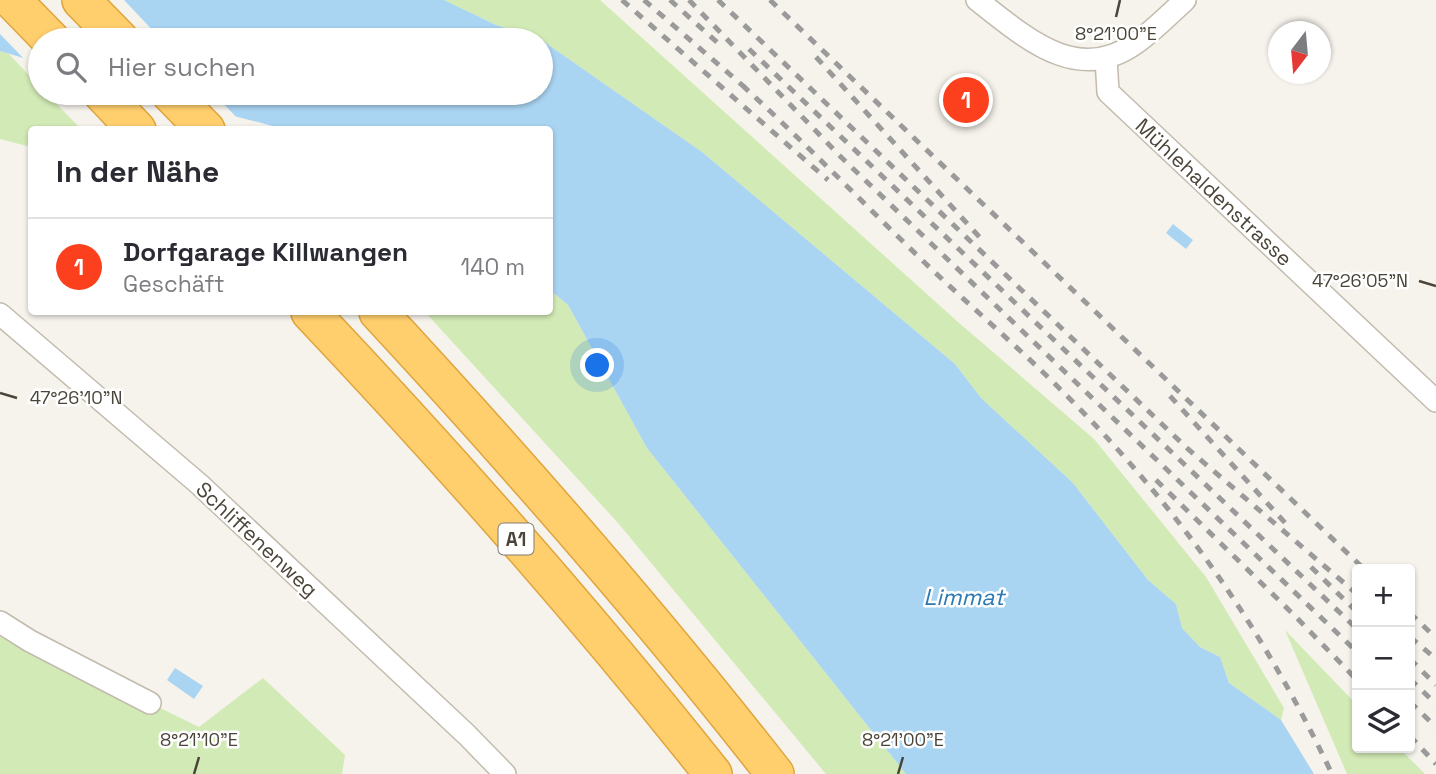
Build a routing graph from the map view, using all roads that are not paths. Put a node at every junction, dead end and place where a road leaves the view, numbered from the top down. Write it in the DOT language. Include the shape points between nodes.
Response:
graph roads {
  1 [pos="12,0"];
  2 [pos="81,0"];
  3 [pos="977,0"];
  4 [pos="1185,0"];
  5 [pos="39,28"];
  6 [pos="108,28"];
  7 [pos="1106,58"];
  8 [pos="182,105"];
  9 [pos="202,126"];
  10 [pos="0,314"];
  11 [pos="313,315"];
  12 [pos="381,315"];
  13 [pos="1436,401"];
  14 [pos="0,622"];
  15 [pos="150,704"];
  16 [pos="505,774"];
  17 [pos="713,774"];
  18 [pos="775,774"];
  1 -- 5 [label="highway"];
  2 -- 6 [label="highway"];
  3 -- 7 [label="street" via="1054,53 1079,60"];
  4 -- 7 [label="street" via="1134,45"];
  7 -- 13 [label="street, Mühlehaldenstrasse" via="1108,92"];
  8 -- 9 [label="highway"];
  10 -- 16 [label="street, Schliffenenweg" via="199,484"];
  11 -- 17 [label="highway, A1" via="550,578"];
  12 -- 18 [label="highway, A1" via="603,564"];
  14 -- 15 [label="street"];
}
